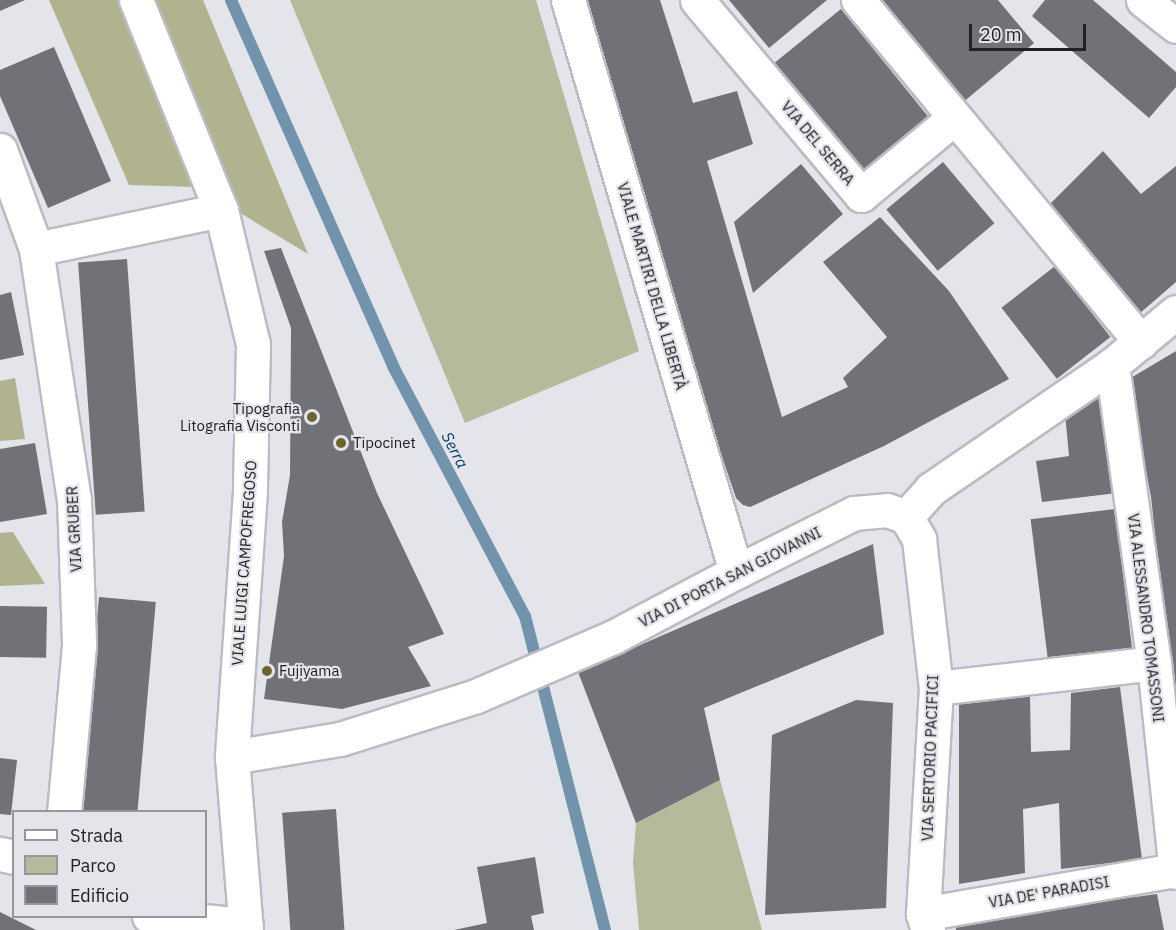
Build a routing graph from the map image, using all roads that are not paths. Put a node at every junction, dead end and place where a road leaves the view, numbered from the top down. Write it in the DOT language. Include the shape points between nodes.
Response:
graph roads {
  1 [pos="136,0"];
  2 [pos="568,0"];
  3 [pos="697,0"];
  4 [pos="858,0"];
  5 [pos="1143,0"];
  6 [pos="1176,26"];
  7 [pos="954,118"];
  8 [pos="0,150"];
  9 [pos="221,210"];
  10 [pos="36,249"];
  11 [pos="1176,312"];
  12 [pos="1142,342"];
  13 [pos="1112,365"];
  14 [pos="906,517"];
  15 [pos="736,572"];
  16 [pos="1154,663"];
  17 [pos="936,688"];
  18 [pos="232,757"];
  19 [pos="64,810"];
  20 [pos="1176,871"];
  21 [pos="165,918"];
  22 [pos="926,922"];
  23 [pos="246,928"];
  1 -- 9 [label="street, VIALE LUIGI CAMPOFREGOSO"];
  2 -- 15 [label="street, VIALE MARTIRI DELLA LIBERTÀ"];
  3 -- 7 [label="street, VIA DEL SERRA" via="861,195"];
  4 -- 7 [label="street"];
  5 -- 6 [label="street"];
  7 -- 12 [label="street"];
  8 -- 10 [label="street, VIA GRUBER"];
  9 -- 10 [label="street"];
  9 -- 18 [label="street, VIALE LUIGI CAMPOFREGOSO" via="253,344 250,491"];
  10 -- 19 [label="street, VIA GRUBER" via="74,499 79,645"];
  11 -- 12 [label="street"];
  12 -- 13 [label="street"];
  13 -- 14 [label="street" via="930,489"];
  13 -- 16 [label="street, VIA ALESSANDRO TOMASSONI"];
  14 -- 15 [label="street, VIA DI PORTA SAN GIOVANNI" via="887,510 854,513"];
  14 -- 17 [label="street, VIA SERTORIO PACIFICI" via="919,539"];
  15 -- 18 [label="street, VIA DI PORTA SAN GIOVANNI" via="613,637 476,696 340,739"];
  16 -- 17 [label="street"];
  16 -- 20 [label="street, VIA ALESSANDRO TOMASSONI"];
  17 -- 22 [label="street, VIA SERTORIO PACIFICI"];
  18 -- 23 [label="street, VIALE LUIGI CAMPOFREGOSO"];
  20 -- 22 [label="street, VIA DE' PARADISI"];
  21 -- 23 [label="street"];
}
